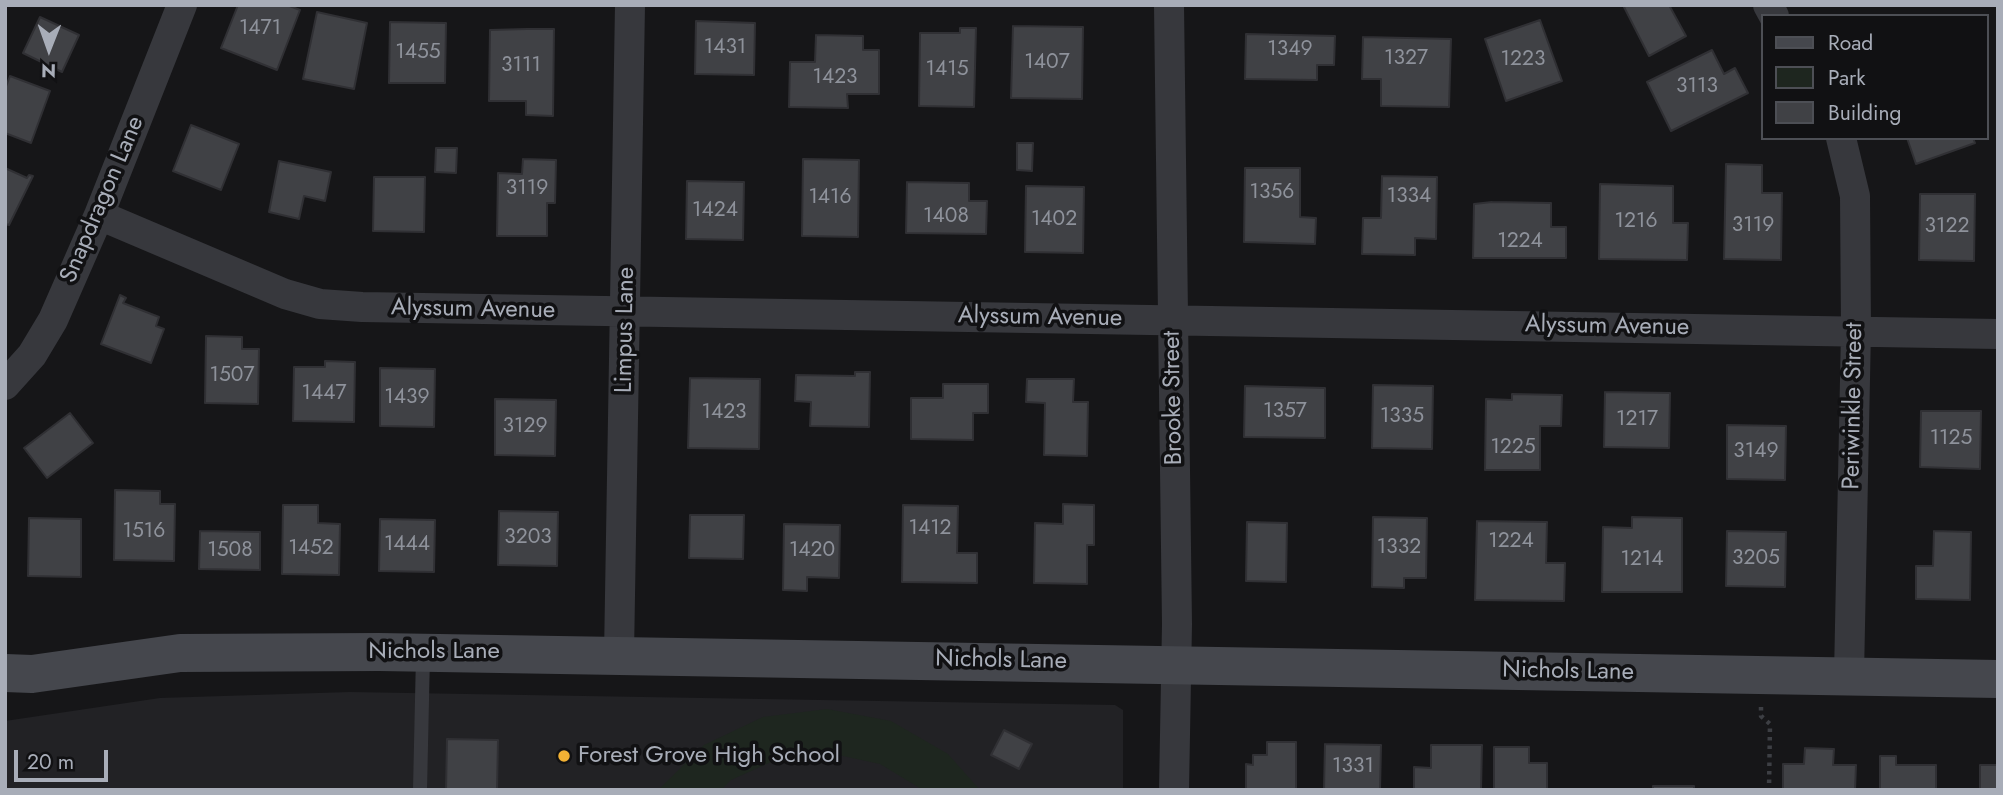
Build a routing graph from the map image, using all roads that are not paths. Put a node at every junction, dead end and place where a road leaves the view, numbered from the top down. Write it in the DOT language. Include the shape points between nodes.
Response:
graph roads {
  1 [pos="182,5"];
  2 [pos="630,5"];
  3 [pos="1169,5"];
  4 [pos="1842,140"];
  5 [pos="99,215"];
  6 [pos="626,313"];
  7 [pos="1173,320"];
  8 [pos="1856,330"];
  9 [pos="1998,334"];
  10 [pos="5,385"];
  11 [pos="423,652"];
  12 [pos="619,654"];
  13 [pos="1177,665"];
  14 [pos="5,673"];
  15 [pos="1849,675"];
  16 [pos="1998,679"];
  17 [pos="420,790"];
  18 [pos="1174,790"];
  1 -- 5 [label="street, Snapdragon Lane"];
  2 -- 6 [label="street, Limpus Lane"];
  3 -- 7 [label="street, Brooke Street"];
  4 -- 8 [label="street, Periwinkle Street" via="1855,196"];
  5 -- 6 [label="street, Alyssum Avenue" via="285,294 320,304"];
  5 -- 10 [label="street, Snapdragon Lane" via="53,320 32,355"];
  6 -- 7 [label="street, Alyssum Avenue"];
  6 -- 12 [label="street, Limpus Lane"];
  7 -- 8 [label="street, Alyssum Avenue"];
  7 -- 13 [label="street, Brooke Street"];
  8 -- 9 [label="street, Alyssum Avenue"];
  8 -- 15 [label="street, Periwinkle Street"];
  11 -- 12 [label="street, Nichols Lane"];
  11 -- 14 [label="street, Nichols Lane" via="180,653 32,674"];
  11 -- 17 [label="lane"];
  12 -- 13 [label="street, Nichols Lane"];
  13 -- 15 [label="street, Nichols Lane"];
  13 -- 18 [label="street, Brooke Street"];
  15 -- 16 [label="street, Nichols Lane"];
}
